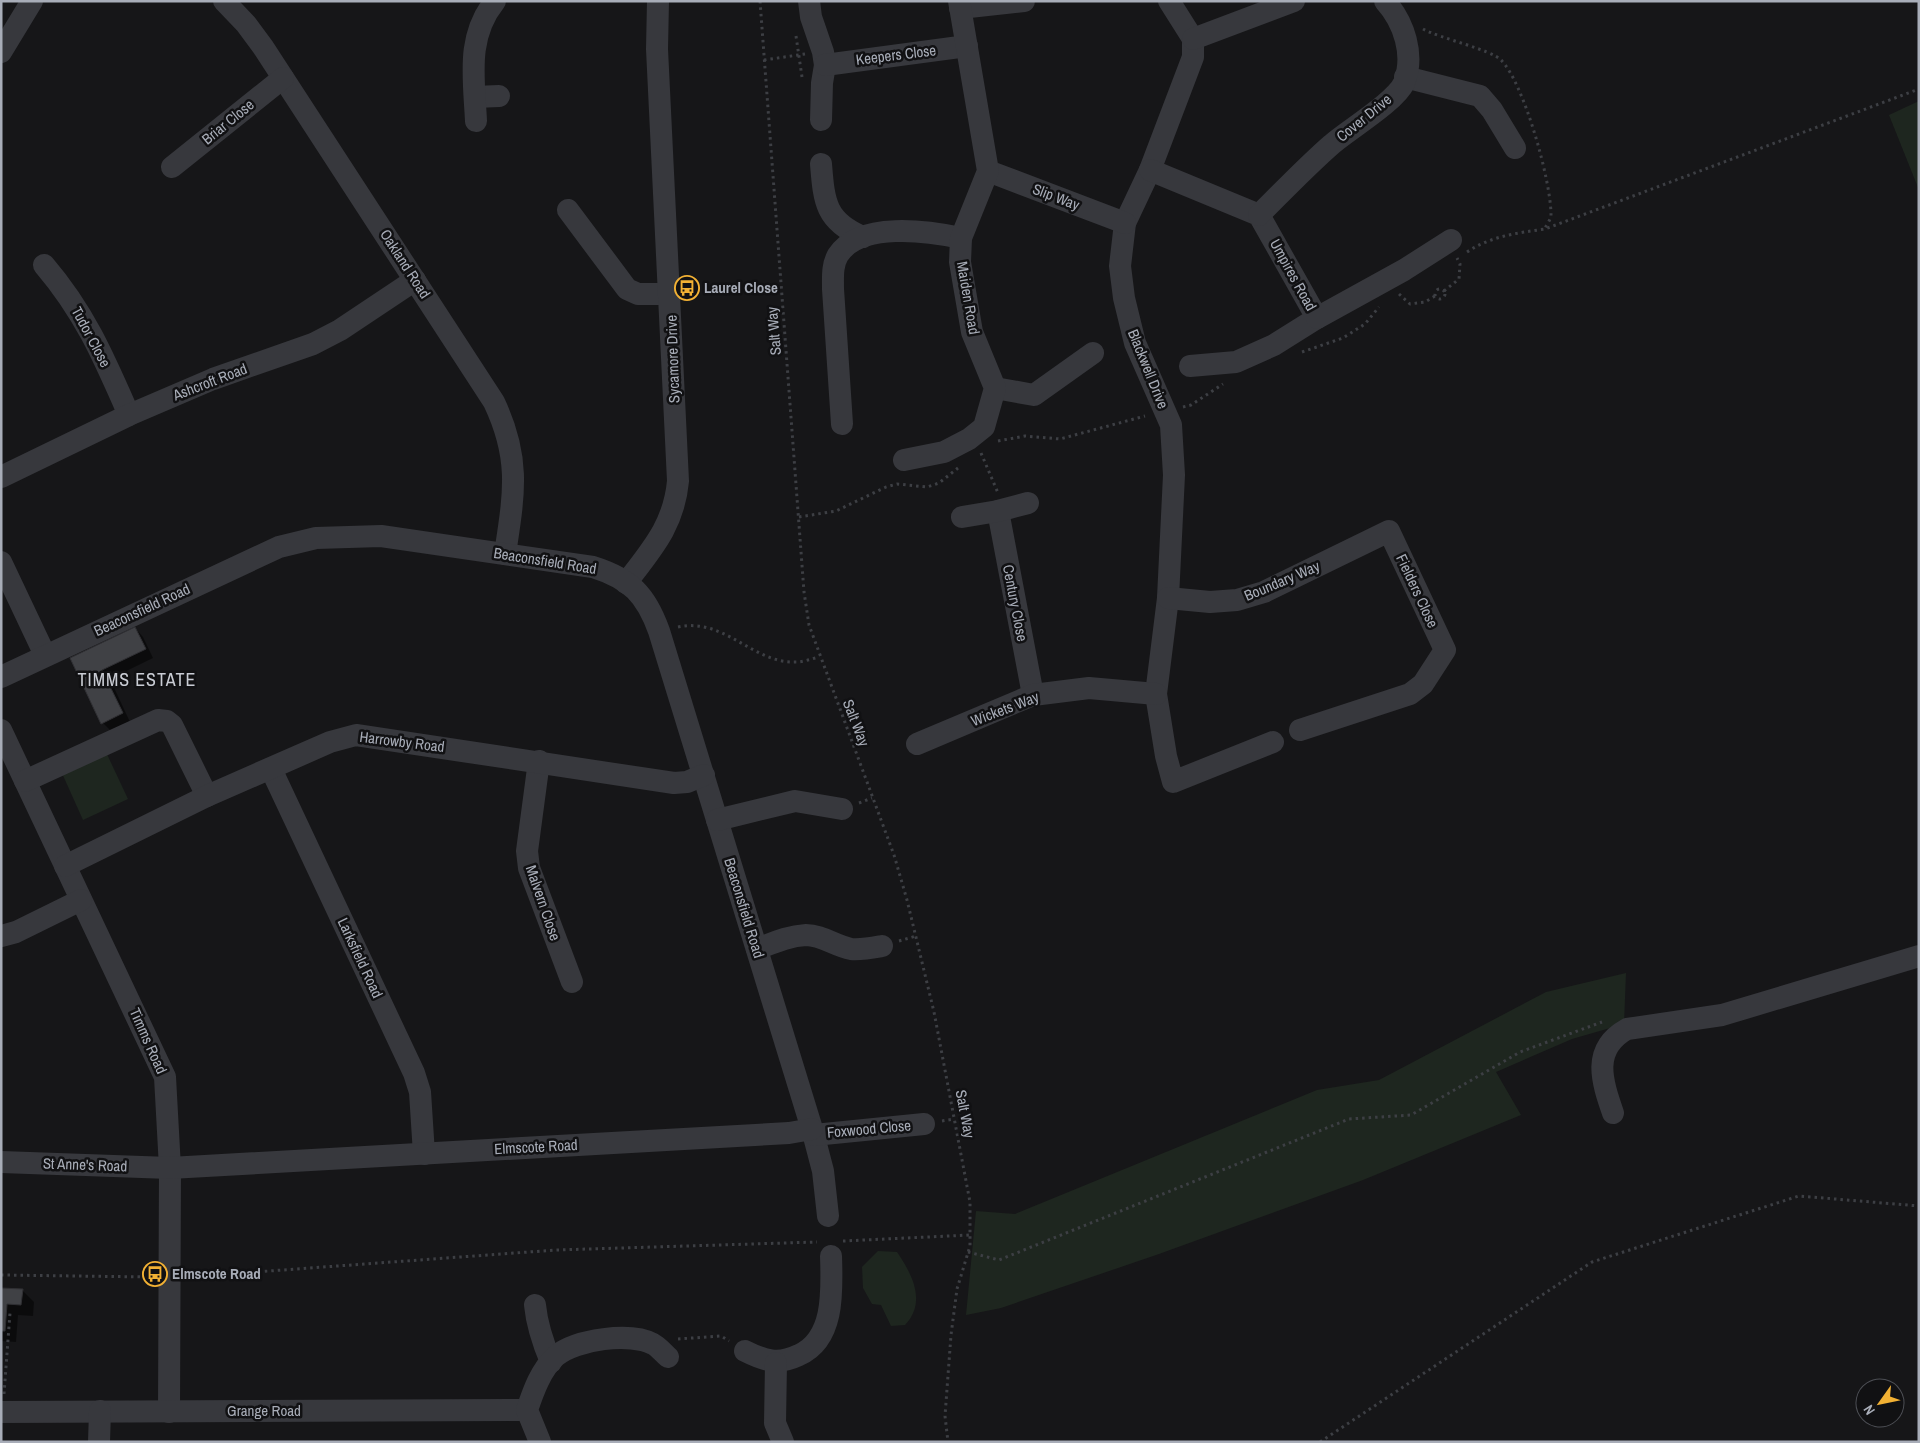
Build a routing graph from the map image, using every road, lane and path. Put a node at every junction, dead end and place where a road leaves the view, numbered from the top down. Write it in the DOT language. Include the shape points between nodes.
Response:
graph roads {
  1 [pos="32,1"];
  2 [pos="224,1"];
  3 [pos="495,1"];
  4 [pos="658,1"];
  5 [pos="760,1"];
  6 [pos="809,1"];
  7 [pos="1024,1"];
  8 [pos="1169,1"];
  9 [pos="1294,1"];
  10 [pos="1385,1"];
  11 [pos="960,5"];
  12 [pos="795,28"];
  13 [pos="1193,39"];
  14 [pos="967,46"];
  15 [pos="1,52"];
  16 [pos="798,56"];
  17 [pos="824,58"];
  18 [pos="764,60"];
  19 [pos="1405,77"];
  20 [pos="283,78"];
  21 [pos="803,83"];
  22 [pos="499,96"];
  23 [pos="475,97"];
  24 [pos="821,120"];
  25 [pos="476,121"];
  26 [pos="1515,148"];
  27 [pos="821,164"];
  28 [pos="172,167"];
  29 [pos="1150,170"];
  30 [pos="988,171"];
  31 [pos="568,210"];
  32 [pos="1260,215"];
  33 [pos="1125,223"];
  34 [pos="863,237"];
  35 [pos="961,238"];
  36 [pos="1454,249"];
  37 [pos="44,266"];
  38 [pos="415,280"];
  39 [pos="1444,291"];
  40 [pos="670,294"];
  41 [pos="1398,294"];
  42 [pos="1435,296"];
  43 [pos="1317,318"];
  44 [pos="1093,352"];
  45 [pos="1190,366"];
  46 [pos="995,388"];
  47 [pos="129,415"];
  48 [pos="842,424"];
  49 [pos="969,439"];
  50 [pos="904,460"];
  51 [pos="1,477"];
  52 [pos="1028,503"];
  53 [pos="1002,510"];
  54 [pos="962,517"];
  55 [pos="1389,531"];
  56 [pos="505,554"];
  57 [pos="1,562"];
  58 [pos="626,583"];
  59 [pos="1168,598"];
  60 [pos="659,631"];
  61 [pos="45,655"];
  62 [pos="819,657"];
  63 [pos="1,677"];
  64 [pos="1156,694"];
  65 [pos="1033,695"];
  66 [pos="1,730"];
  67 [pos="1300,730"];
  68 [pos="1273,742"];
  69 [pos="917,744"];
  70 [pos="539,761"];
  71 [pos="271,769"];
  72 [pos="704,775"];
  73 [pos="25,781"];
  74 [pos="207,796"];
  75 [pos="842,809"];
  76 [pos="717,820"];
  77 [pos="65,866"];
  78 [pos="81,900"];
  79 [pos="1,936"];
  80 [pos="882,946"];
  81 [pos="757,949"];
  82 [pos="1919,956"];
  83 [pos="572,982"];
  84 [pos="1606,1020"];
  85 [pos="1613,1113"];
  86 [pos="924,1124"];
  87 [pos="813,1132"];
  88 [pos="424,1154"];
  89 [pos="1,1162"];
  90 [pos="170,1168"];
  91 [pos="1919,1206"];
  92 [pos="828,1216"];
  93 [pos="970,1235"];
  94 [pos="830,1246"];
  95 [pos="968,1252"];
  96 [pos="1,1275"];
  97 [pos="169,1277"];
  98 [pos="535,1305"];
  99 [pos="10,1313"];
  100 [pos="745,1351"];
  101 [pos="668,1357"];
  102 [pos="551,1362"];
  103 [pos="776,1363"];
  104 [pos="527,1410"];
  105 [pos="100,1411"];
  106 [pos="2,1412"];
  107 [pos="169,1412"];
  108 [pos="99,1442"];
  109 [pos="540,1442"];
  110 [pos="783,1442"];
  111 [pos="948,1442"];
  112 [pos="1320,1442"];
  1 -- 15 [label="street"];
  2 -- 20 [label="street, Oakland Road" via="246,24"];
  3 -- 23 [label="street" via="484,15 474,49"];
  4 -- 40 [label="street, Sycamore Drive" via="656,49"];
  5 -- 18 [label="path, Salt Way"];
  6 -- 17 [label="street"];
  7 -- 11 [label="street"];
  8 -- 13 [label="street"];
  9 -- 13 [label="street"];
  10 -- 19 [label="street" via="1401,22 1408,67"];
  11 -- 14 [label="street"];
  12 -- 16 [label="path"];
  13 -- 29 [label="street, Blackwell Drive" via="1193,57 1186,79"];
  14 -- 17 [label="street, Keepers Close"];
  14 -- 30 [label="street"];
  16 -- 17 [label="path"];
  16 -- 18 [label="path"];
  16 -- 21 [label="path"];
  17 -- 24 [label="street"];
  18 -- 62 [label="path, Salt Way" via="804,592 809,625"];
  19 -- 26 [label="street" via="1480,96"];
  19 -- 32 [label="street, Cover Drive" via="1403,85 1384,104 1332,144"];
  20 -- 28 [label="street, Briar Close"];
  20 -- 38 [label="street, Oakland Road"];
  22 -- 23 [label="street"];
  23 -- 25 [label="street"];
  27 -- 34 [label="street" via="828,211 847,230"];
  29 -- 32 [label="street"];
  29 -- 33 [label="street, Blackwell Drive"];
  30 -- 33 [label="street, Slip Way"];
  30 -- 35 [label="street, Maiden Road"];
  31 -- 40 [label="street" via="627,289 638,294"];
  32 -- 43 [label="street, Umpires Road"];
  33 -- 59 [label="street, Blackwell Drive" via="1120,266 1124,298 1135,343 1171,425 1174,475"];
  34 -- 35 [label="street" via="899,231"];
  34 -- 48 [label="street" via="853,241 839,254 833,269"];
  35 -- 46 [label="street, Maiden Road" via="960,262 972,332"];
  36 -- 39 [label="path" via="1460,264 1459,279"];
  36 -- 43 [label="street" via="1404,270"];
  37 -- 47 [label="street, Tudor Close" via="65,290 92,332"];
  38 -- 47 [label="street, Ashcroft Road" via="313,344 214,379"];
  38 -- 56 [label="street, Oakland Road" via="503,421 514,467 515,491"];
  39 -- 42 [label="path" via="1442,298"];
  39 -- 42 [label="path" via="1437,289"];
  40 -- 58 [label="street, Sycamore Drive" via="678,481 676,499 671,518"];
  41 -- 42 [label="path" via="1410,304 1425,302"];
  43 -- 45 [label="street, Umpires Road" via="1236,362"];
  44 -- 46 [label="street" via="1034,394"];
  46 -- 49 [label="street" via="984,427"];
  47 -- 51 [label="street, Ashcroft Road"];
  49 -- 50 [label="street" via="944,452"];
  49 -- 53 [label="path" via="981,453"];
  52 -- 53 [label="street"];
  53 -- 54 [label="street"];
  53 -- 65 [label="street, Century Close"];
  55 -- 59 [label="street, Boundary Way" via="1264,592 1237,600 1210,602"];
  55 -- 67 [label="street, Fielders Close" via="1445,650 1423,684 1410,694"];
  56 -- 58 [label="street, Beaconsfield Road" via="594,567 613,573"];
  56 -- 61 [label="street, Beaconsfield Road" via="381,536 316,538 279,547"];
  57 -- 61 [label="street"];
  58 -- 60 [label="street, Beaconsfield Road" via="646,600"];
  59 -- 64 [label="street, Blackwell Drive"];
  60 -- 62 [label="path" via="686,625 714,628 773,657 795,662"];
  60 -- 72 [label="street, Beaconsfield Road"];
  61 -- 63 [label="street, Beaconsfield Road"];
  62 -- 93 [label="path, Salt Way" via="894,855 907,900 934,1012 970,1202"];
  64 -- 65 [label="street, Wickets Way" via="1088,688"];
  64 -- 68 [label="street, Blackwell Drive" via="1173,782"];
  65 -- 69 [label="street, Wickets Way"];
  66 -- 73 [label="street, Timms Road"];
  70 -- 71 [label="street, Harrowby Road" via="356,735 330,742"];
  70 -- 72 [label="street, Harrowby Road" via="674,783"];
  70 -- 83 [label="street, Malvern Close" via="528,851 529,868"];
  71 -- 74 [label="street, Harrowby Road"];
  71 -- 88 [label="street, Larksfield Road" via="414,1073 420,1092"];
  72 -- 76 [label="street, Beaconsfield Road"];
  73 -- 74 [label="street" via="158,720 172,725"];
  73 -- 77 [label="street, Timms Road"];
  74 -- 77 [label="street, Harrowby Road"];
  75 -- 76 [label="street" via="795,801"];
  76 -- 81 [label="street, Beaconsfield Road"];
  77 -- 78 [label="street, Timms Road"];
  78 -- 79 [label="street" via="16,932"];
  78 -- 90 [label="street, Timms Road" via="165,1076"];
  80 -- 81 [label="street" via="850,948 807,935 789,937"];
  81 -- 87 [label="street, Beaconsfield Road"];
  82 -- 85 [label="street" via="1722,1015 1627,1029 1617,1035 1604,1056 1601,1080"];
  84 -- 95 [label="path" via="1520,1052 1411,1115 1349,1119 999,1260"];
  86 -- 87 [label="street, Foxwood Close"];
  87 -- 88 [label="street, Elmscote Road"];
  87 -- 92 [label="street, Beaconsfield Road" via="823,1171"];
  88 -- 90 [label="street, Elmscote Road"];
  89 -- 90 [label="street, St Anne's Road"];
  90 -- 97 [label="street, Timms Road"];
  91 -- 112 [label="path" via="1799,1196 1592,1262"];
  93 -- 94 [label="path"];
  93 -- 95 [label="path, Salt Way"];
  94 -- 97 [label="path" via="556,1250"];
  94 -- 103 [label="street" via="832,1288 822,1337 803,1353"];
  95 -- 111 [label="path, Salt Way" via="951,1335 945,1416"];
  96 -- 97 [label="path"];
  97 -- 107 [label="street, Timms Road"];
  98 -- 102 [label="street" via="543,1345"];
  99 -- 106 [label="path"];
  100 -- 101 [label="path" via="721,1336 679,1338"];
  100 -- 103 [label="street"];
  101 -- 102 [label="street" via="652,1344 620,1337 597,1339 572,1347"];
  102 -- 104 [label="street" via="534,1389"];
  103 -- 110 [label="street" via="775,1423"];
  104 -- 107 [label="street, Grange Road"];
  104 -- 109 [label="street"];
  105 -- 106 [label="street, Grange Road"];
  105 -- 107 [label="street, Grange Road"];
  105 -- 108 [label="street"];
}
